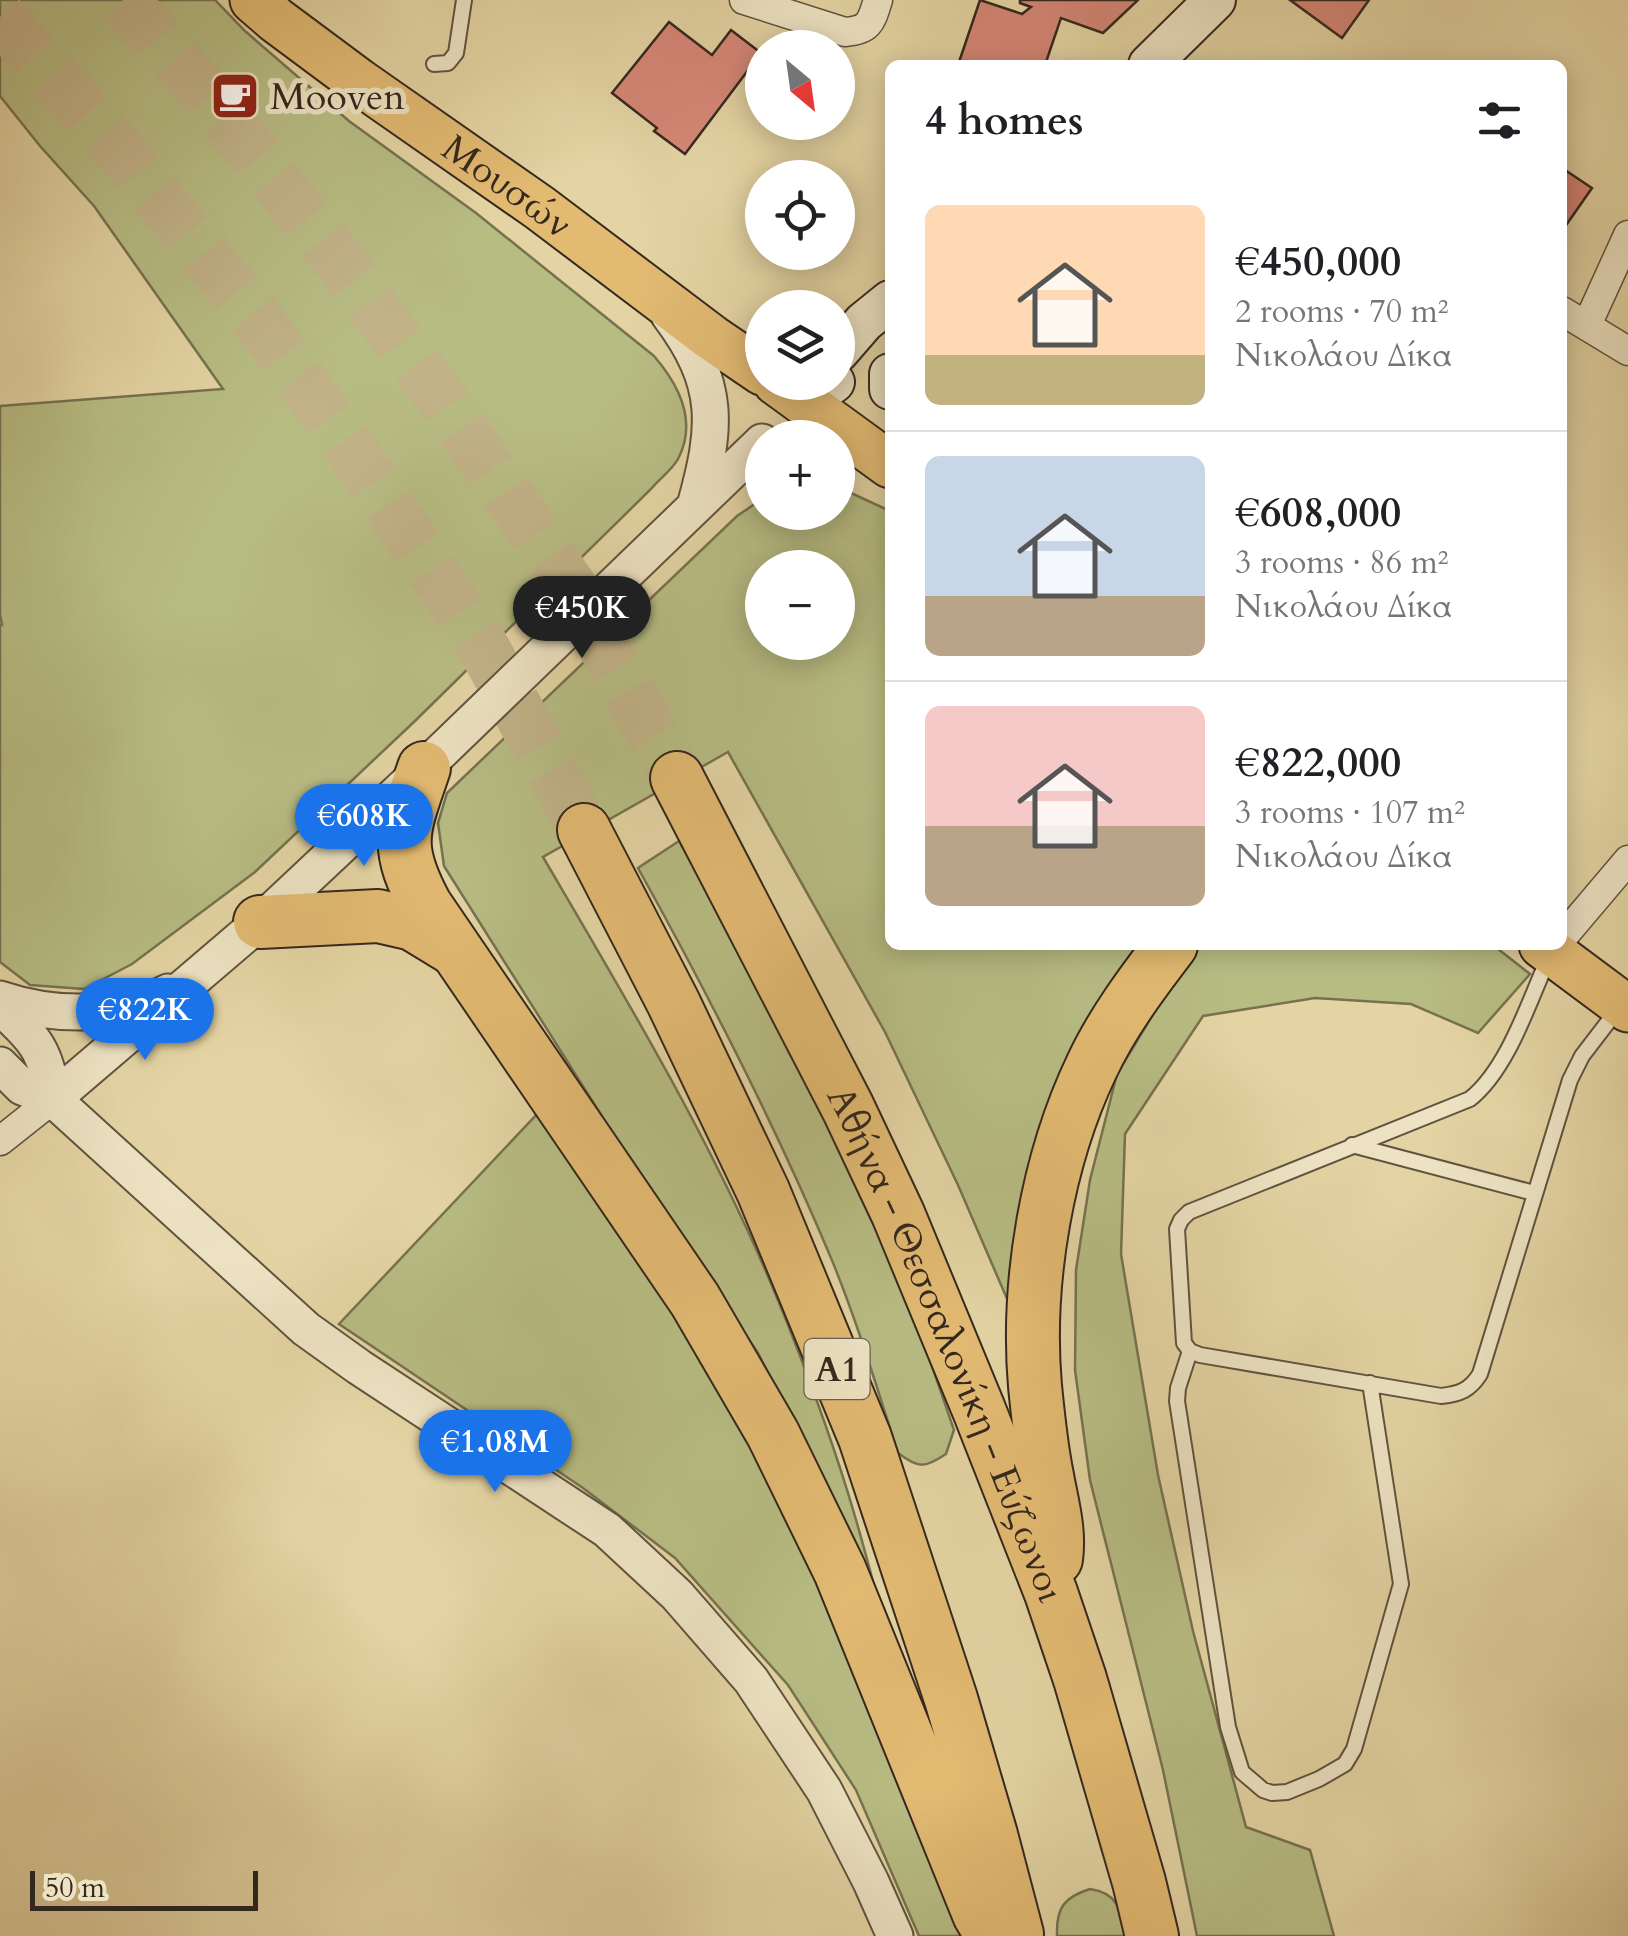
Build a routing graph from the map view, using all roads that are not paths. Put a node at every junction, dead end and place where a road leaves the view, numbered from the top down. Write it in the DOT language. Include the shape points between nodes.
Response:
graph roads {
  1 [pos="254,0"];
  2 [pos="464,0"];
  3 [pos="744,0"];
  4 [pos="878,0"];
  5 [pos="1215,0"];
  6 [pos="1154,60"];
  7 [pos="434,64"];
  8 [pos="1628,236"];
  9 [pos="654,294"];
  10 [pos="885,306"];
  11 [pos="1575,318"];
  12 [pos="855,332"];
  13 [pos="885,339"];
  14 [pos="1628,351"];
  15 [pos="745,360"];
  16 [pos="855,367"];
  17 [pos="801,400"];
  18 [pos="826,400"];
  19 [pos="783,420"];
  20 [pos="745,459"];
  21 [pos="885,461"];
  22 [pos="695,508"];
  23 [pos="424,768"];
  24 [pos="677,778"];
  25 [pos="584,830"];
  26 [pos="1628,860"];
  27 [pos="260,922"];
  28 [pos="1567,929"];
  29 [pos="1167,950"];
  30 [pos="1551,950"];
  31 [pos="1559,950"];
  32 [pos="460,952"];
  33 [pos="195,977"];
  34 [pos="0,999"];
  35 [pos="1625,1007"];
  36 [pos="0,1008"];
  37 [pos="0,1066"];
  38 [pos="52,1099"];
  39 [pos="0,1141"];
  40 [pos="1352,1145"];
  41 [pos="1534,1193"];
  42 [pos="1190,1351"];
  43 [pos="1370,1384"];
  44 [pos="1051,1593"];
  45 [pos="896,1936"];
  46 [pos="992,1936"];
  47 [pos="1017,1936"];
  48 [pos="1152,1936"];
  1 -- 9 [label="main road, Μουσών"];
  2 -- 7 [label="lane" via="456,53 448,63"];
  3 -- 4 [label="street" via="845,32 871,22"];
  5 -- 6 [label="main road"];
  8 -- 11 [label="street"];
  9 -- 15 [label="main road, Μουσών"];
  9 -- 22 [label="street" via="705,378 712,433"];
  10 -- 12 [label="main road"];
  11 -- 14 [label="street"];
  13 -- 16 [label="main road"];
  17 -- 19 [label="street"];
  18 -- 21 [label="main road"];
  20 -- 22 [label="street"];
  22 -- 23 [label="street"];
  23 -- 27 [label="street"];
  23 -- 32 [label="highway" via="404,827 405,860 426,906"];
  24 -- 44 [label="highway, Αθήνα - Θεσσαλονίκη - Εύζωνοι" via="898,1214"];
  25 -- 47 [label="highway, Α1" via="763,1191 865,1438 951,1699"];
  26 -- 28 [label="street"];
  27 -- 32 [label="highway" via="378,916 412,924"];
  27 -- 33 [label="street"];
  29 -- 44 [label="highway" via="1094,1062 1062,1140 1046,1208 1032,1351 1058,1544"];
  30 -- 40 [label="lane" via="1484,1088"];
  31 -- 35 [label="main road"];
  32 -- 46 [label="highway" via="696,1300 773,1434 840,1571"];
  33 -- 34 [label="street" via="114,1010 70,1013"];
  33 -- 38 [label="street"];
  35 -- 41 [label="lane" via="1570,1080"];
  36 -- 38 [label="street" via="36,1044 48,1067"];
  37 -- 38 [label="street" via="22,1087"];
  38 -- 39 [label="street"];
  38 -- 45 [label="street" via="306,1329 607,1530 676,1595 751,1680 824,1790"];
  40 -- 41 [label="lane"];
  40 -- 42 [label="lane" via="1181,1220 1184,1343"];
  41 -- 43 [label="lane" via="1472,1386 1441,1396"];
  42 -- 43 [label="lane"];
  42 -- 43 [label="lane" via="1177,1400 1228,1727 1242,1772 1272,1792 1287,1792 1346,1764 1401,1584"];
  44 -- 48 [label="highway, Αθήνα - Θεσσαλονίκη - Εύζωνοι"];
}
